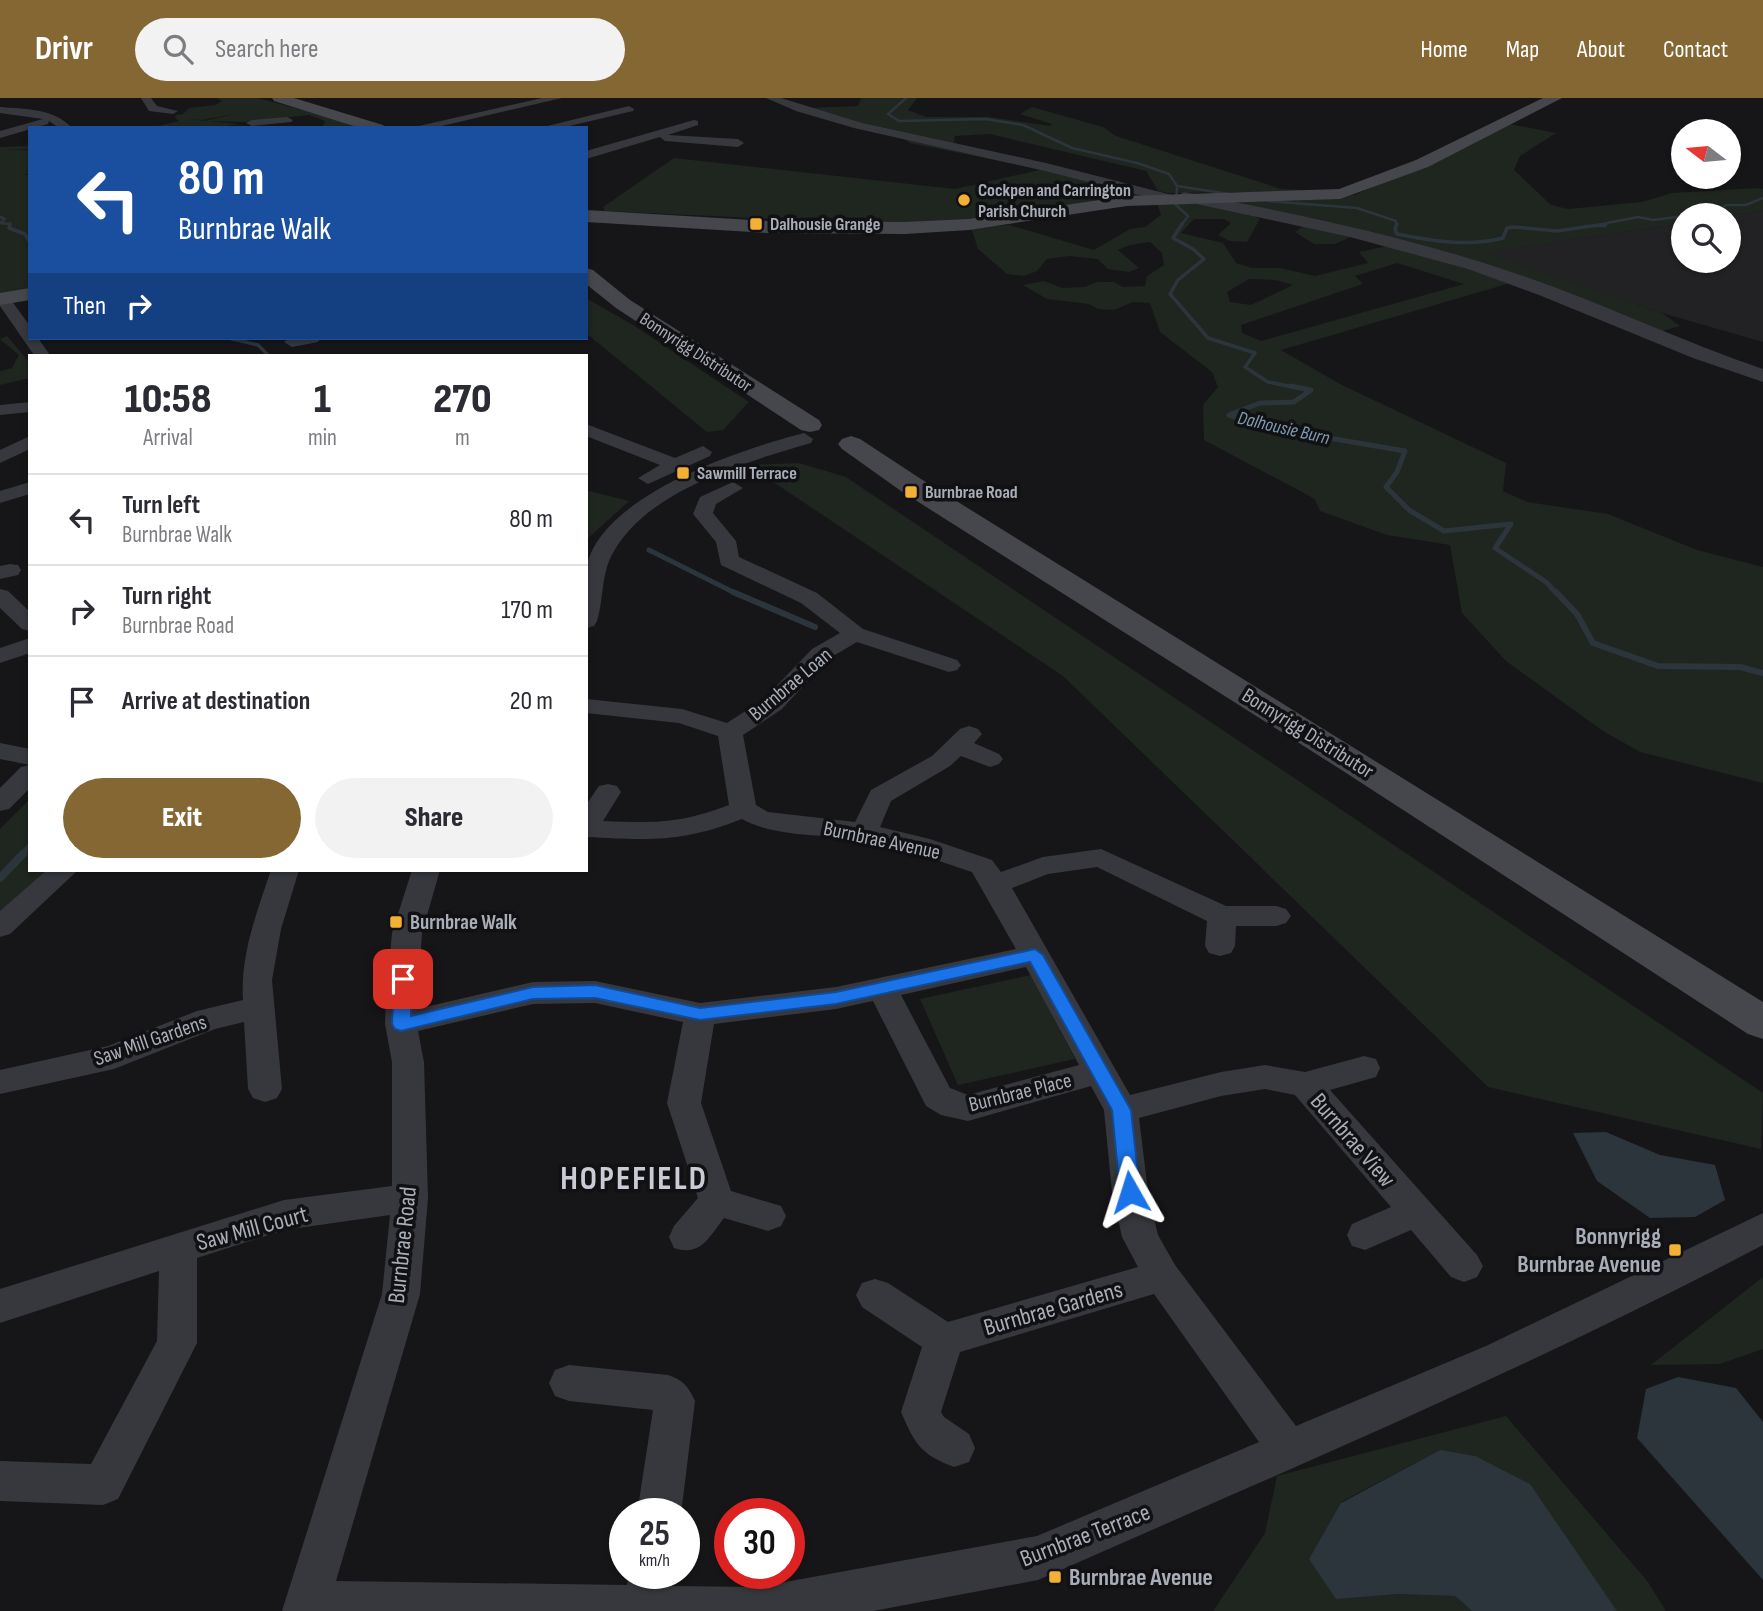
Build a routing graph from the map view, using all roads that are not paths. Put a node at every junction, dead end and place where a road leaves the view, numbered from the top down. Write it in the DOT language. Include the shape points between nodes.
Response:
graph roads {
  1 [pos="5,98"];
  2 [pos="146,98"];
  3 [pos="279,98"];
  4 [pos="771,98"];
  5 [pos="1555,98"];
  6 [pos="0,102"];
  7 [pos="559,103"];
  8 [pos="629,109"];
  9 [pos="0,110"];
  10 [pos="173,111"];
  11 [pos="573,111"];
  12 [pos="598,117"];
  13 [pos="458,119"];
  14 [pos="56,120"];
  15 [pos="287,120"];
  16 [pos="252,123"];
  17 [pos="694,123"];
  18 [pos="270,125"];
  19 [pos="31,126"];
  20 [pos="64,126"];
  21 [pos="370,126"];
  22 [pos="425,126"];
  23 [pos="479,126"];
  24 [pos="555,126"];
  25 [pos="28,127"];
  26 [pos="1,133"];
  27 [pos="645,136"];
  28 [pos="737,143"];
  29 [pos="588,155"];
  30 [pos="1175,197"];
  31 [pos="588,216"];
  32 [pos="588,276"];
  33 [pos="28,294"];
  34 [pos="2,299"];
  35 [pos="23,323"];
  36 [pos="3,333"];
  37 [pos="1763,376"];
  38 [pos="28,407"];
  39 [pos="0,410"];
  40 [pos="588,424"];
  41 [pos="807,432"];
  42 [pos="28,443"];
  43 [pos="703,452"];
  44 [pos="0,457"];
  45 [pos="674,464"];
  46 [pos="648,478"];
  47 [pos="733,488"];
  48 [pos="28,489"];
  49 [pos="0,497"];
  50 [pos="591,566"];
  51 [pos="0,596"];
  52 [pos="588,599"];
  53 [pos="28,622"];
  54 [pos="855,634"];
  55 [pos="28,646"];
  56 [pos="0,656"];
  57 [pos="949,665"];
  58 [pos="588,706"];
  59 [pos="730,732"];
  60 [pos="0,751"];
  61 [pos="28,757"];
  62 [pos="990,759"];
  63 [pos="28,775"];
  64 [pos="608,792"];
  65 [pos="0,803"];
  66 [pos="743,809"];
  67 [pos="588,825"];
  68 [pos="588,828"];
  69 [pos="864,832"];
  70 [pos="62,872"];
  71 [pos="284,872"];
  72 [pos="425,872"];
  73 [pos="995,884"];
  74 [pos="1276,916"];
  75 [pos="0,927"];
  76 [pos="1035,955"];
  77 [pos="883,989"];
  78 [pos="260,1007"];
  79 [pos="700,1014"];
  80 [pos="1763,1023"];
  81 [pos="401,1024"];
  82 [pos="1364,1068"];
  83 [pos="1100,1071"];
  84 [pos="0,1082"];
  85 [pos="1305,1084"];
  86 [pos="265,1089"];
  87 [pos="1121,1110"];
  88 [pos="410,1198"];
  89 [pos="717,1201"];
  90 [pos="1415,1212"];
  91 [pos="768,1216"];
  92 [pos="1763,1228"];
  93 [pos="1365,1235"];
  94 [pos="687,1237"];
  95 [pos="178,1249"];
  96 [pos="1464,1266"];
  97 [pos="1162,1276"];
  98 [pos="875,1295"];
  99 [pos="0,1306"];
  100 [pos="944,1340"];
  101 [pos="569,1383"];
  102 [pos="954,1448"];
  103 [pos="1289,1450"];
  104 [pos="0,1481"];
  105 [pos="661,1498"];
  106 [pos="649,1591"];
  107 [pos="306,1607"];
  108 [pos="758,1611"];
  1 -- 6 [label="street"];
  2 -- 10 [label="street" via="153,109"];
  3 -- 21 [label="main road"];
  4 -- 30 [label="street" via="864,130"];
  5 -- 30 [label="main road" via="1426,162 1340,194"];
  7 -- 13 [label="street"];
  8 -- 12 [label="street"];
  9 -- 14 [label="street"];
  11 -- 12 [label="street"];
  12 -- 24 [label="street"];
  13 -- 22 [label="street"];
  13 -- 23 [label="street"];
  14 -- 19 [label="street"];
  14 -- 20 [label="street"];
  15 -- 18 [label="street"];
  16 -- 18 [label="street"];
  17 -- 27 [label="street"];
  25 -- 26 [label="street"];
  27 -- 28 [label="street"];
  27 -- 29 [label="street"];
  30 -- 31 [label="main road" via="1063,208 952,226 739,226"];
  30 -- 37 [label="street" via="1441,255"];
  32 -- 41 [label="main road, Bonnyrigg Distributor"];
  33 -- 34 [label="main road"];
  34 -- 35 [label="street"];
  35 -- 36 [label="street"];
  38 -- 39 [label="street"];
  40 -- 45 [label="street"];
  41 -- 50 [label="street" via="675,488 614,535"];
  41 -- 80 [label="main road, Bonnyrigg Distributor" via="827,447 845,429 911,485"];
  42 -- 44 [label="street"];
  43 -- 45 [label="street"];
  45 -- 46 [label="street"];
  47 -- 54 [label="street, Burnbrae Loan" via="707,501 703,514 726,541 729,560 809,598"];
  48 -- 49 [label="street"];
  50 -- 52 [label="street"];
  51 -- 53 [label="street"];
  54 -- 57 [label="street"];
  54 -- 59 [label="street, Burnbrae Loan" via="820,654 773,704"];
  55 -- 56 [label="street"];
  58 -- 59 [label="street" via="682,716"];
  59 -- 66 [label="street"];
  60 -- 61 [label="street"];
  62 -- 69 [label="street" via="963,740 941,761 880,796"];
  63 -- 65 [label="street"];
  64 -- 67 [label="street"];
  66 -- 68 [label="street" via="699,826 661,832"];
  66 -- 69 [label="street, Burnbrae Avenue" via="762,819"];
  69 -- 73 [label="street, Burnbrae Avenue" via="982,866"];
  70 -- 75 [label="street"];
  71 -- 78 [label="street" via="266,929 257,979"];
  72 -- 81 [label="street, Burnbrae Road" via="407,933"];
  73 -- 74 [label="street" via="1043,866 1101,858 1221,931"];
  73 -- 76 [label="street, Burnbrae Avenue"];
  76 -- 77 [label="street"];
  76 -- 83 [label="street, Burnbrae Avenue"];
  77 -- 79 [label="street"];
  77 -- 83 [label="street, Burnbrae Place" via="937,1097 953,1106 968,1108"];
  78 -- 84 [label="street, Saw Mill Gardens" via="208,1019 114,1057"];
  78 -- 86 [label="street"];
  79 -- 81 [label="street" via="595,992 533,993"];
  79 -- 89 [label="street" via="684,1103"];
  81 -- 88 [label="street, Burnbrae Road" via="408,1062"];
  82 -- 85 [label="street"];
  83 -- 87 [label="street, Burnbrae Avenue"];
  85 -- 87 [label="street, Burnbrae View" via="1265,1077"];
  85 -- 90 [label="street, Burnbrae View"];
  87 -- 97 [label="street, Burnbrae Avenue" via="1140,1237"];
  88 -- 95 [label="street, Saw Mill Court" via="284,1215"];
  88 -- 107 [label="street, Burnbrae Road" via="401,1294"];
  89 -- 91 [label="street"];
  89 -- 94 [label="street"];
  90 -- 93 [label="street"];
  90 -- 96 [label="street, Burnbrae View"];
  92 -- 103 [label="street, Burnbrae Terrace" via="1618,1303"];
  95 -- 99 [label="street, Saw Mill Court"];
  95 -- 104 [label="street" via="177,1343 103,1485"];
  97 -- 100 [label="street, Burnbrae Gardens"];
  97 -- 103 [label="street, Burnbrae Avenue"];
  98 -- 100 [label="street"];
  100 -- 102 [label="street" via="921,1412 929,1430"];
  101 -- 105 [label="street" via="668,1393 675,1401"];
  103 -- 108 [label="street, Burnbrae Terrace" via="1038,1558"];
  106 -- 107 [label="street, Burnbrae Terrace"];
  106 -- 108 [label="street, Burnbrae Terrace"];
}
